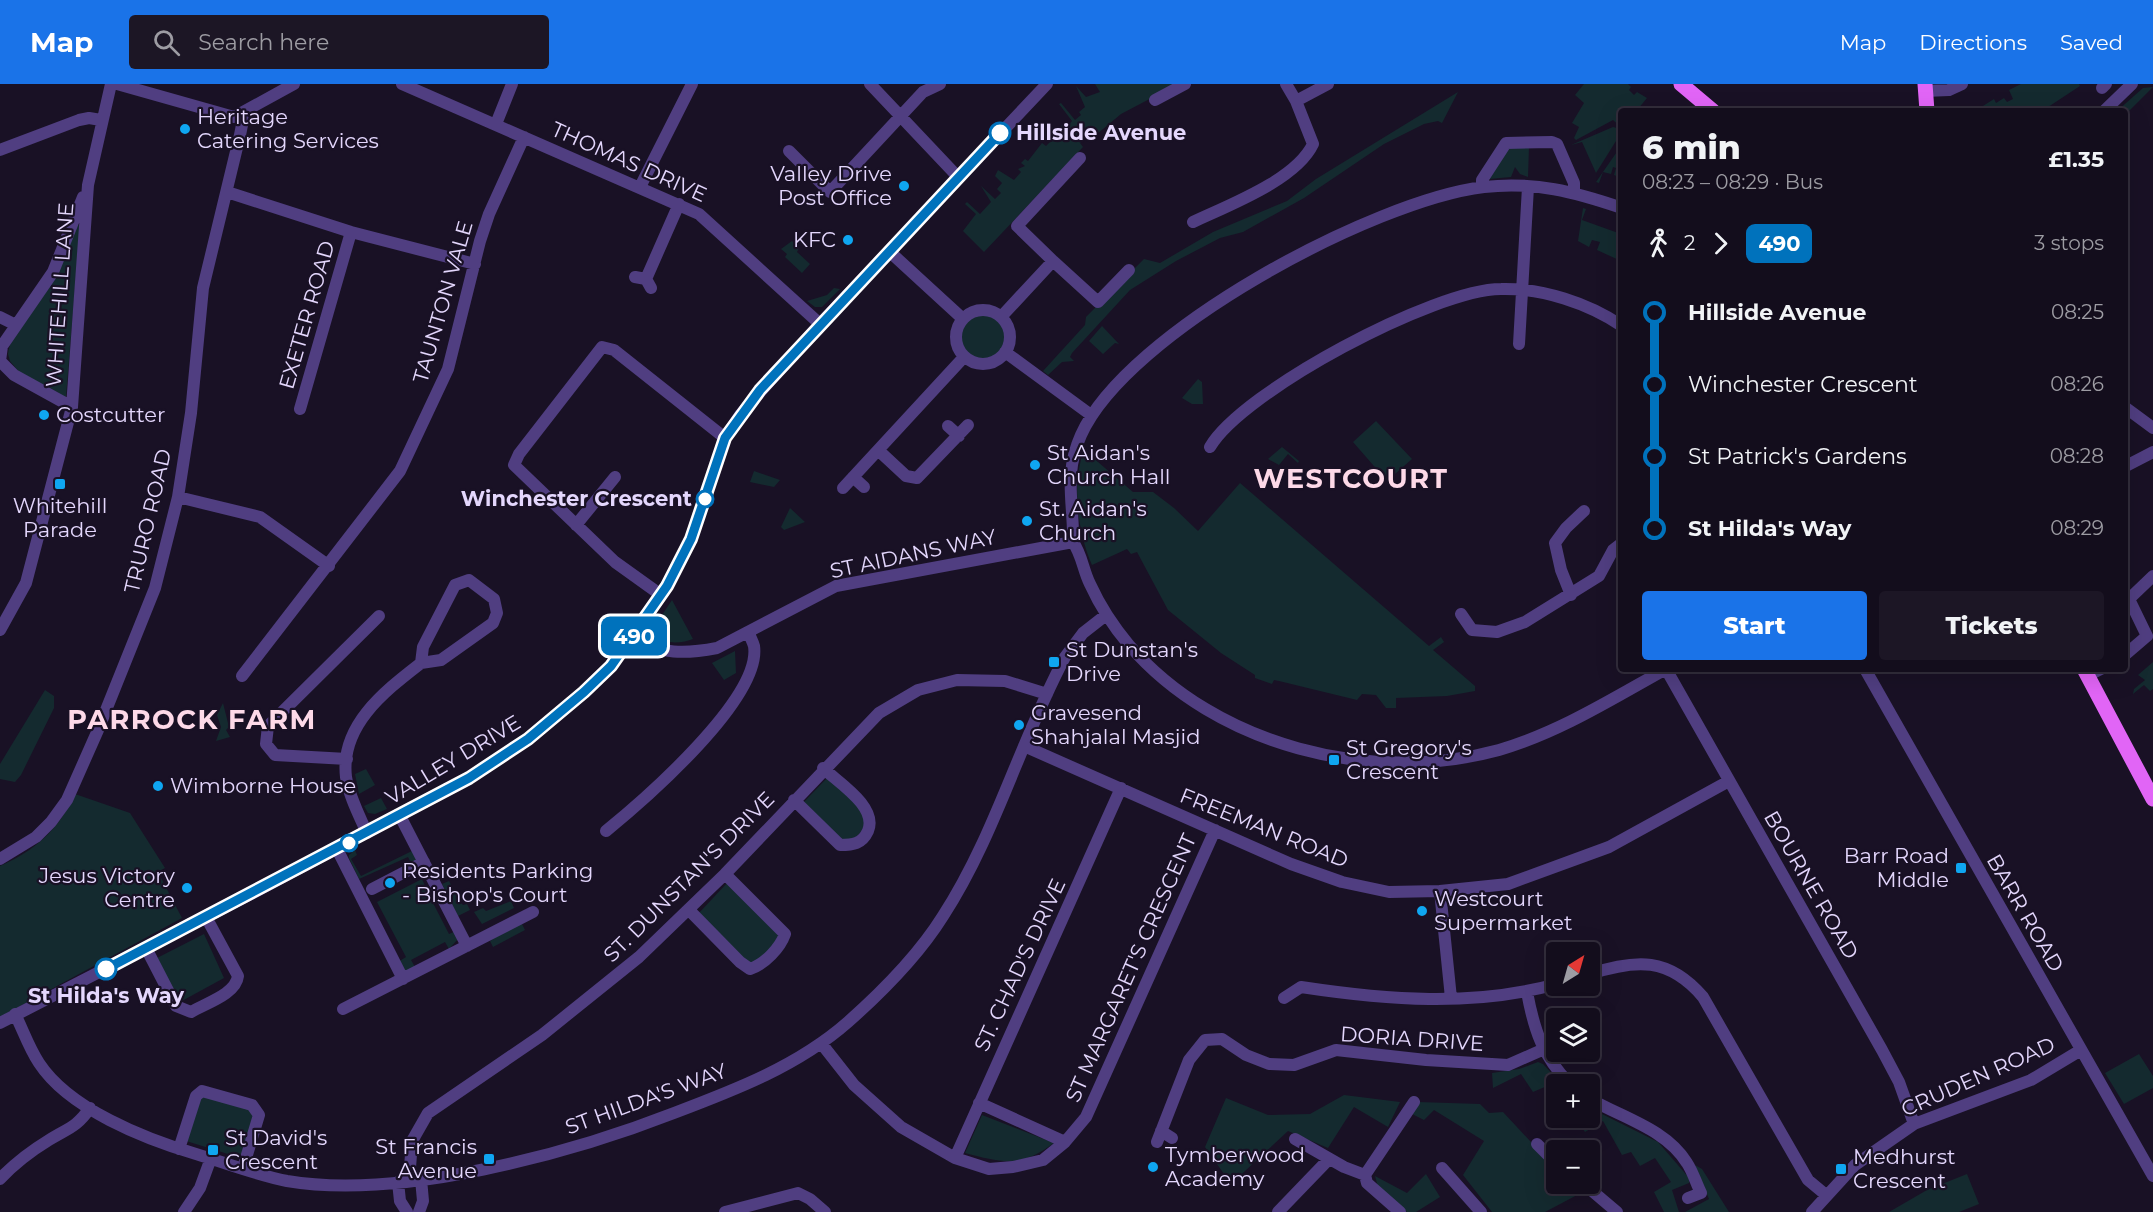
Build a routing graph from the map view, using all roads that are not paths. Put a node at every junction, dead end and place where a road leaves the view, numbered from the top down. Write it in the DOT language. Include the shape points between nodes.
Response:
graph roads {
  1 [pos="294,84"];
  2 [pos="402,84"];
  3 [pos="512,84"];
  4 [pos="692,84"];
  5 [pos="870,84"];
  6 [pos="940,84"];
  7 [pos="1047,84"];
  8 [pos="1185,84"];
  9 [pos="1286,84"];
  10 [pos="1329,84"];
  11 [pos="1681,84"];
  12 [pos="1962,84"];
  13 [pos="2132,84"];
  14 [pos="110,85"];
  15 [pos="1925,88"];
  16 [pos="1155,100"];
  17 [pos="1296,101"];
  18 [pos="1709,108"];
  19 [pos="1927,108"];
  20 [pos="2107,108"];
  21 [pos="241,115"];
  22 [pos="901,117"];
  23 [pos="101,120"];
  24 [pos="496,124"];
  25 [pos="524,137"];
  26 [pos="0,150"];
  27 [pos="789,151"];
  28 [pos="1080,158"];
  29 [pos="958,177"];
  30 [pos="88,185"];
  31 [pos="1528,186"];
  32 [pos="640,187"];
  33 [pos="1482,187"];
  34 [pos="227,192"];
  35 [pos="1574,192"];
  36 [pos="679,204"];
  37 [pos="1618,207"];
  38 [pos="1193,222"];
  39 [pos="351,232"];
  40 [pos="890,252"];
  41 [pos="1053,261"];
  42 [pos="475,264"];
  43 [pos="1129,270"];
  44 [pos="644,281"];
  45 [pos="1522,291"];
  46 [pos="0,317"];
  47 [pos="1001,317"];
  48 [pos="963,319"];
  49 [pos="1618,323"];
  50 [pos="820,324"];
  51 [pos="16,325"];
  52 [pos="1519,344"];
  53 [pos="1005,352"];
  54 [pos="964,357"];
  55 [pos="72,407"];
  56 [pos="300,409"];
  57 [pos="2128,409"];
  58 [pos="1091,415"];
  59 [pos="948,426"];
  60 [pos="968,426"];
  61 [pos="2153,428"];
  62 [pos="958,436"];
  63 [pos="725,438"];
  64 [pos="1210,447"];
  65 [pos="878,450"];
  66 [pos="2153,452"];
  67 [pos="2128,464"];
  68 [pos="615,477"];
  69 [pos="853,477"];
  70 [pos="864,487"];
  71 [pos="843,488"];
  72 [pos="178,497"];
  73 [pos="1584,511"];
  74 [pos="576,525"];
  75 [pos="1073,542"];
  76 [pos="1618,546"];
  77 [pos="329,566"];
  78 [pos="2153,576"];
  79 [pos="661,594"];
  80 [pos="1571,595"];
  81 [pos="1461,614"];
  82 [pos="1106,615"];
  83 [pos="379,616"];
  84 [pos="0,630"];
  85 [pos="749,633"];
  86 [pos="633,637"];
  87 [pos="2128,652"];
  88 [pos="421,663"];
  89 [pos="1660,672"];
  90 [pos="1668,672"];
  91 [pos="1867,672"];
  92 [pos="2092,672"];
  93 [pos="242,676"];
  94 [pos="1047,694"];
  95 [pos="1024,746"];
  96 [pos="270,750"];
  97 [pos="347,759"];
  98 [pos="264,765"];
  99 [pos="823,768"];
  100 [pos="1729,781"];
  101 [pos="1121,788"];
  102 [pos="2151,791"];
  103 [pos="794,800"];
  104 [pos="400,816"];
  105 [pos="1215,830"];
  106 [pos="606,831"];
  107 [pos="367,833"];
  108 [pos="337,849"];
  109 [pos="0,859"];
  110 [pos="424,862"];
  111 [pos="725,874"];
  112 [pos="372,889"];
  113 [pos="1440,891"];
  114 [pos="689,910"];
  115 [pos="533,912"];
  116 [pos="206,917"];
  117 [pos="467,946"];
  118 [pos="146,948"];
  119 [pos="1600,971"];
  120 [pos="403,979"];
  121 [pos="1546,987"];
  122 [pos="1527,992"];
  123 [pos="1284,998"];
  124 [pos="1450,998"];
  125 [pos="343,1009"];
  126 [pos="15,1014"];
  127 [pos="0,1023"];
  128 [pos="822,1043"];
  129 [pos="1542,1050"];
  130 [pos="2081,1050"];
  131 [pos="1562,1074"];
  132 [pos="979,1102"];
  133 [pos="1414,1102"];
  134 [pos="1600,1104"];
  135 [pos="90,1108"];
  136 [pos="1914,1124"];
  137 [pos="1172,1138"];
  138 [pos="1295,1139"];
  139 [pos="1065,1142"];
  140 [pos="1536,1144"];
  141 [pos="179,1149"];
  142 [pos="1546,1154"];
  143 [pos="211,1158"];
  144 [pos="955,1158"];
  145 [pos="1329,1159"];
  146 [pos="243,1168"];
  147 [pos="1442,1168"];
  148 [pos="1365,1175"];
  149 [pos="2153,1176"];
  150 [pos="0,1179"];
  151 [pos="409,1181"];
  152 [pos="1596,1194"];
  153 [pos="1826,1195"];
  154 [pos="1688,1198"];
  155 [pos="184,1212"];
  156 [pos="407,1212"];
  157 [pos="419,1212"];
  158 [pos="726,1212"];
  159 [pos="825,1212"];
  160 [pos="1278,1212"];
  161 [pos="1400,1212"];
  162 [pos="1480,1212"];
  163 [pos="1617,1212"];
  164 [pos="1812,1212"];
  1 -- 21 [label="street"];
  2 -- 24 [label="street, THOMAS DRIVE"];
  3 -- 24 [label="street"];
  4 -- 32 [label="street"];
  5 -- 22 [label="street"];
  6 -- 22 [label="street" via="923,92"];
  7 -- 29 [label="street, VALLEY DRIVE"];
  8 -- 16 [label="street"];
  9 -- 17 [label="street"];
  10 -- 17 [label="street"];
  11 -- 18 [label="main road"];
  12 -- 15 [label="street" via="1949,90"];
  13 -- 20 [label="street"];
  14 -- 21 [label="street" via="234,117"];
  14 -- 23 [label="street, WHITEHILL LANE"];
  15 -- 19 [label="main road"];
  17 -- 38 [label="street" via="1313,144 1307,158 1259,189"];
  21 -- 34 [label="street, TRURO ROAD" via="243,122"];
  22 -- 27 [label="street" via="827,195"];
  22 -- 29 [label="street"];
  23 -- 26 [label="street" via="89,117"];
  23 -- 30 [label="street, WHITEHILL LANE"];
  24 -- 25 [label="street, THOMAS DRIVE"];
  25 -- 32 [label="street, THOMAS DRIVE"];
  25 -- 42 [label="street, TAUNTON VALE" via="489,214"];
  28 -- 41 [label="street" via="1017,226"];
  29 -- 40 [label="street, VALLEY DRIVE"];
  30 -- 51 [label="street" via="53,272"];
  30 -- 55 [label="street, WHITEHILL LANE"];
  31 -- 33 [label="street"];
  31 -- 35 [label="street"];
  31 -- 45 [label="street"];
  32 -- 36 [label="street, THOMAS DRIVE"];
  33 -- 35 [label="street" via="1482,180 1506,143 1552,142 1557,144"];
  33 -- 58 [label="street" via="1394,211 1289,260 1207,311 1159,347"];
  34 -- 39 [label="street"];
  34 -- 72 [label="street, TRURO ROAD" via="203,288"];
  35 -- 37 [label="street"];
  36 -- 44 [label="street"];
  36 -- 50 [label="street, THOMAS DRIVE" via="705,217"];
  39 -- 42 [label="street"];
  39 -- 56 [label="street, EXETER ROAD"];
  40 -- 48 [label="street"];
  40 -- 50 [label="street, VALLEY DRIVE"];
  41 -- 43 [label="street" via="1098,302"];
  41 -- 47 [label="street"];
  42 -- 77 [label="street, TAUNTON VALE" via="448,369 422,429 400,471"];
  45 -- 49 [label="street" via="1598,310"];
  45 -- 52 [label="street"];
  45 -- 64 [label="street" via="1502,289 1461,295 1377,329 1306,369 1248,409 1220,431"];
  46 -- 51 [label="street"];
  47 -- 48 [label="street" via="983,310 971,312"];
  47 -- 53 [label="street" via="1010,333"];
  48 -- 54 [label="street" via="955,337"];
  50 -- 63 [label="street, VALLEY DRIVE" via="760,390"];
  51 -- 55 [label="street" via="2,346 0,360 14,375"];
  53 -- 54 [label="street" via="988,364 976,364"];
  53 -- 58 [label="street"];
  54 -- 65 [label="street"];
  55 -- 84 [label="street, WHITEHILL LANE" via="26,583"];
  57 -- 61 [label="street"];
  58 -- 75 [label="street" via="1078,441 1070,471"];
  59 -- 62 [label="street"];
  60 -- 62 [label="street"];
  62 -- 65 [label="street" via="916,478 906,476"];
  63 -- 74 [label="street" via="614,350 602,347 514,465"];
  63 -- 79 [label="street, VALLEY DRIVE" via="691,539"];
  65 -- 69 [label="street"];
  66 -- 67 [label="street"];
  68 -- 74 [label="street"];
  69 -- 70 [label="street"];
  69 -- 71 [label="street"];
  72 -- 77 [label="street" via="260,517"];
  72 -- 109 [label="street, TRURO ROAD" via="155,588 71,791 57,816 42,832"];
  73 -- 80 [label="street" via="1555,543"];
  74 -- 79 [label="street" via="620,566"];
  75 -- 82 [label="street"];
  75 -- 85 [label="street, ST AIDANS WAY" via="836,586"];
  76 -- 80 [label="street" via="1599,576"];
  77 -- 93 [label="street, TAUNTON VALE"];
  78 -- 87 [label="street" via="2129,599 2147,636"];
  79 -- 86 [label="street, VALLEY DRIVE"];
  80 -- 81 [label="street" via="1525,622 1497,632 1472,630"];
  82 -- 89 [label="street" via="1149,666 1200,705 1272,740 1358,760 1446,759 1498,750 1566,723"];
  82 -- 94 [label="street, ST HILDA'S WAY" via="1073,645"];
  83 -- 96 [label="street" via="270,723"];
  85 -- 86 [label="street, ST AIDANS WAY" via="717,648 696,652 649,648"];
  85 -- 106 [label="street" via="754,647 745,685 690,755"];
  86 -- 104 [label="street, VALLEY DRIVE" via="611,666 528,739 469,778"];
  88 -- 88 [label="street" via="441,660 493,623 497,612 494,599 469,580 455,585 423,647"];
  88 -- 97 [label="street" via="368,708 354,733"];
  90 -- 100 [label="street, BOURNE ROAD"];
  91 -- 130 [label="street, BARR ROAD"];
  92 -- 102 [label="main road"];
  94 -- 95 [label="street, ST HILDA'S WAY"];
  94 -- 99 [label="street, ST. DUNSTAN'S DRIVE" via="1019,684 985,679 926,687 879,712"];
  95 -- 101 [label="street, FREEMAN ROAD"];
  95 -- 128 [label="street, ST HILDA'S WAY" via="986,836 941,920 899,972"];
  96 -- 97 [label="street"];
  96 -- 98 [label="street"];
  97 -- 107 [label="street" via="346,777"];
  99 -- 103 [label="street, ST. DUNSTAN'S DRIVE"];
  99 -- 103 [label="street" via="867,809 871,824 865,837 855,845 840,845"];
  100 -- 113 [label="street, FREEMAN ROAD" via="1609,847 1563,866 1508,884"];
  100 -- 136 [label="street, BOURNE ROAD" via="1882,1050"];
  101 -- 105 [label="street, FREEMAN ROAD"];
  101 -- 132 [label="street, ST. CHAD'S DRIVE"];
  103 -- 111 [label="street, ST. DUNSTAN'S DRIVE"];
  104 -- 107 [label="street, VALLEY DRIVE"];
  104 -- 110 [label="street"];
  105 -- 113 [label="street, FREEMAN ROAD" via="1342,882 1389,892"];
  105 -- 139 [label="street, ST MARGARET'S CRESCENT" via="1086,1117"];
  107 -- 108 [label="street, VALLEY DRIVE"];
  108 -- 116 [label="street, VALLEY DRIVE"];
  108 -- 120 [label="street"];
  110 -- 112 [label="street"];
  110 -- 117 [label="street"];
  111 -- 114 [label="street, ST. DUNSTAN'S DRIVE"];
  111 -- 114 [label="street" via="785,934 760,965 750,969 740,962"];
  113 -- 124 [label="street"];
  114 -- 151 [label="street, ST. DUNSTAN'S DRIVE" via="615,978 558,1023 428,1113 412,1141"];
  115 -- 117 [label="street"];
  116 -- 118 [label="street, VALLEY DRIVE"];
  116 -- 118 [label="street" via="238,976 231,989 191,1012 176,1006"];
  117 -- 120 [label="street"];
  118 -- 126 [label="street, VALLEY DRIVE"];
  119 -- 153 [label="street" via="1640,963 1670,970 1693,985 1808,1180"];
  120 -- 125 [label="street"];
  121 -- 122 [label="street"];
  122 -- 124 [label="street"];
  122 -- 129 [label="street"];
  123 -- 124 [label="street" via="1301,987 1374,998"];
  126 -- 127 [label="street, VALLEY DRIVE"];
  126 -- 135 [label="street, ST HILDA'S WAY" via="40,1065 63,1089"];
  128 -- 144 [label="street, ST MARGARET'S CRESCENT" via="854,1085 902,1126"];
  128 -- 151 [label="street, ST HILDA'S WAY" via="731,1091 611,1136 512,1162"];
  129 -- 131 [label="street"];
  129 -- 137 [label="street, DORIA DRIVE" via="1508,1065 1336,1050 1294,1065 1269,1065 1222,1039 1204,1040 1189,1060 1159,1136"];
  130 -- 136 [label="street, CRUDEN ROAD" via="2031,1080"];
  130 -- 149 [label="street, BARR ROAD"];
  132 -- 139 [label="street"];
  132 -- 144 [label="street, ST. CHAD'S DRIVE"];
  133 -- 148 [label="street"];
  134 -- 154 [label="street" via="1661,1135 1676,1148 1701,1193"];
  135 -- 141 [label="street, ST HILDA'S WAY" via="139,1134"];
  135 -- 150 [label="street" via="78,1124 48,1140"];
  136 -- 153 [label="street, CRUDEN ROAD" via="1855,1165"];
  138 -- 145 [label="street"];
  139 -- 144 [label="street, ST MARGARET'S CRESCENT" via="1043,1160 1013,1167 989,1169"];
  140 -- 142 [label="street"];
  141 -- 143 [label="street, ST HILDA'S WAY"];
  141 -- 146 [label="street" via="196,1096 202,1091 252,1106 259,1115"];
  143 -- 146 [label="street, ST HILDA'S WAY"];
  143 -- 155 [label="street" via="200,1188"];
  145 -- 148 [label="street"];
  145 -- 160 [label="street"];
  146 -- 151 [label="street, ST HILDA'S WAY" via="290,1181 332,1185"];
  147 -- 162 [label="street"];
  148 -- 161 [label="street" via="1367,1183"];
  151 -- 156 [label="street" via="400,1203"];
  151 -- 157 [label="street" via="423,1201"];
  152 -- 163 [label="street"];
  153 -- 164 [label="street, CRUDEN ROAD"];
  158 -- 159 [label="street" via="798,1193"];
}
